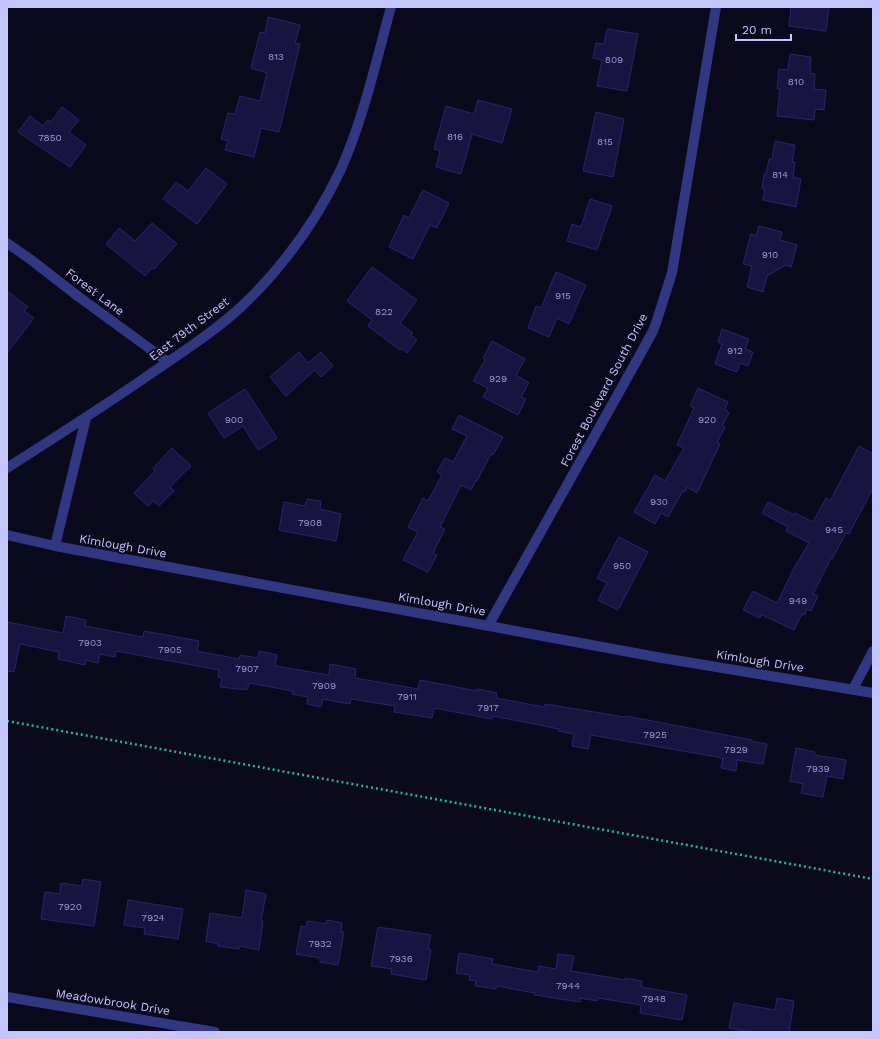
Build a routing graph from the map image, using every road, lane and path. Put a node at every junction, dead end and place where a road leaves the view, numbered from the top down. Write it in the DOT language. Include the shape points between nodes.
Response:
graph roads {
  1 [pos="391,7"];
  2 [pos="716,7"];
  3 [pos="7,242"];
  4 [pos="168,362"];
  5 [pos="86,418"];
  6 [pos="7,468"];
  7 [pos="7,535"];
  8 [pos="55,546"];
  9 [pos="488,626"];
  10 [pos="873,651"];
  11 [pos="854,689"];
  12 [pos="873,693"];
  13 [pos="7,722"];
  14 [pos="873,879"];
  15 [pos="7,997"];
  16 [pos="215,1032"];
  1 -- 4 [label="street, East 79th Street" via="356,130 341,169 303,235 272,275 243,305"];
  2 -- 9 [label="street, Forest Boulevard South Drive" via="672,273 656,323"];
  3 -- 4 [label="street, Forest Lane"];
  4 -- 5 [label="street, East 79th Street"];
  5 -- 6 [label="street, East 79th Street"];
  5 -- 8 [label="street"];
  7 -- 8 [label="street, Kimlough Drive"];
  8 -- 9 [label="street, Kimlough Drive"];
  9 -- 11 [label="street, Kimlough Drive" via="662,658"];
  10 -- 11 [label="street"];
  11 -- 12 [label="street, Kimlough Drive"];
  13 -- 14 [label="path"];
  15 -- 16 [label="street, Meadowbrook Drive"];
}
